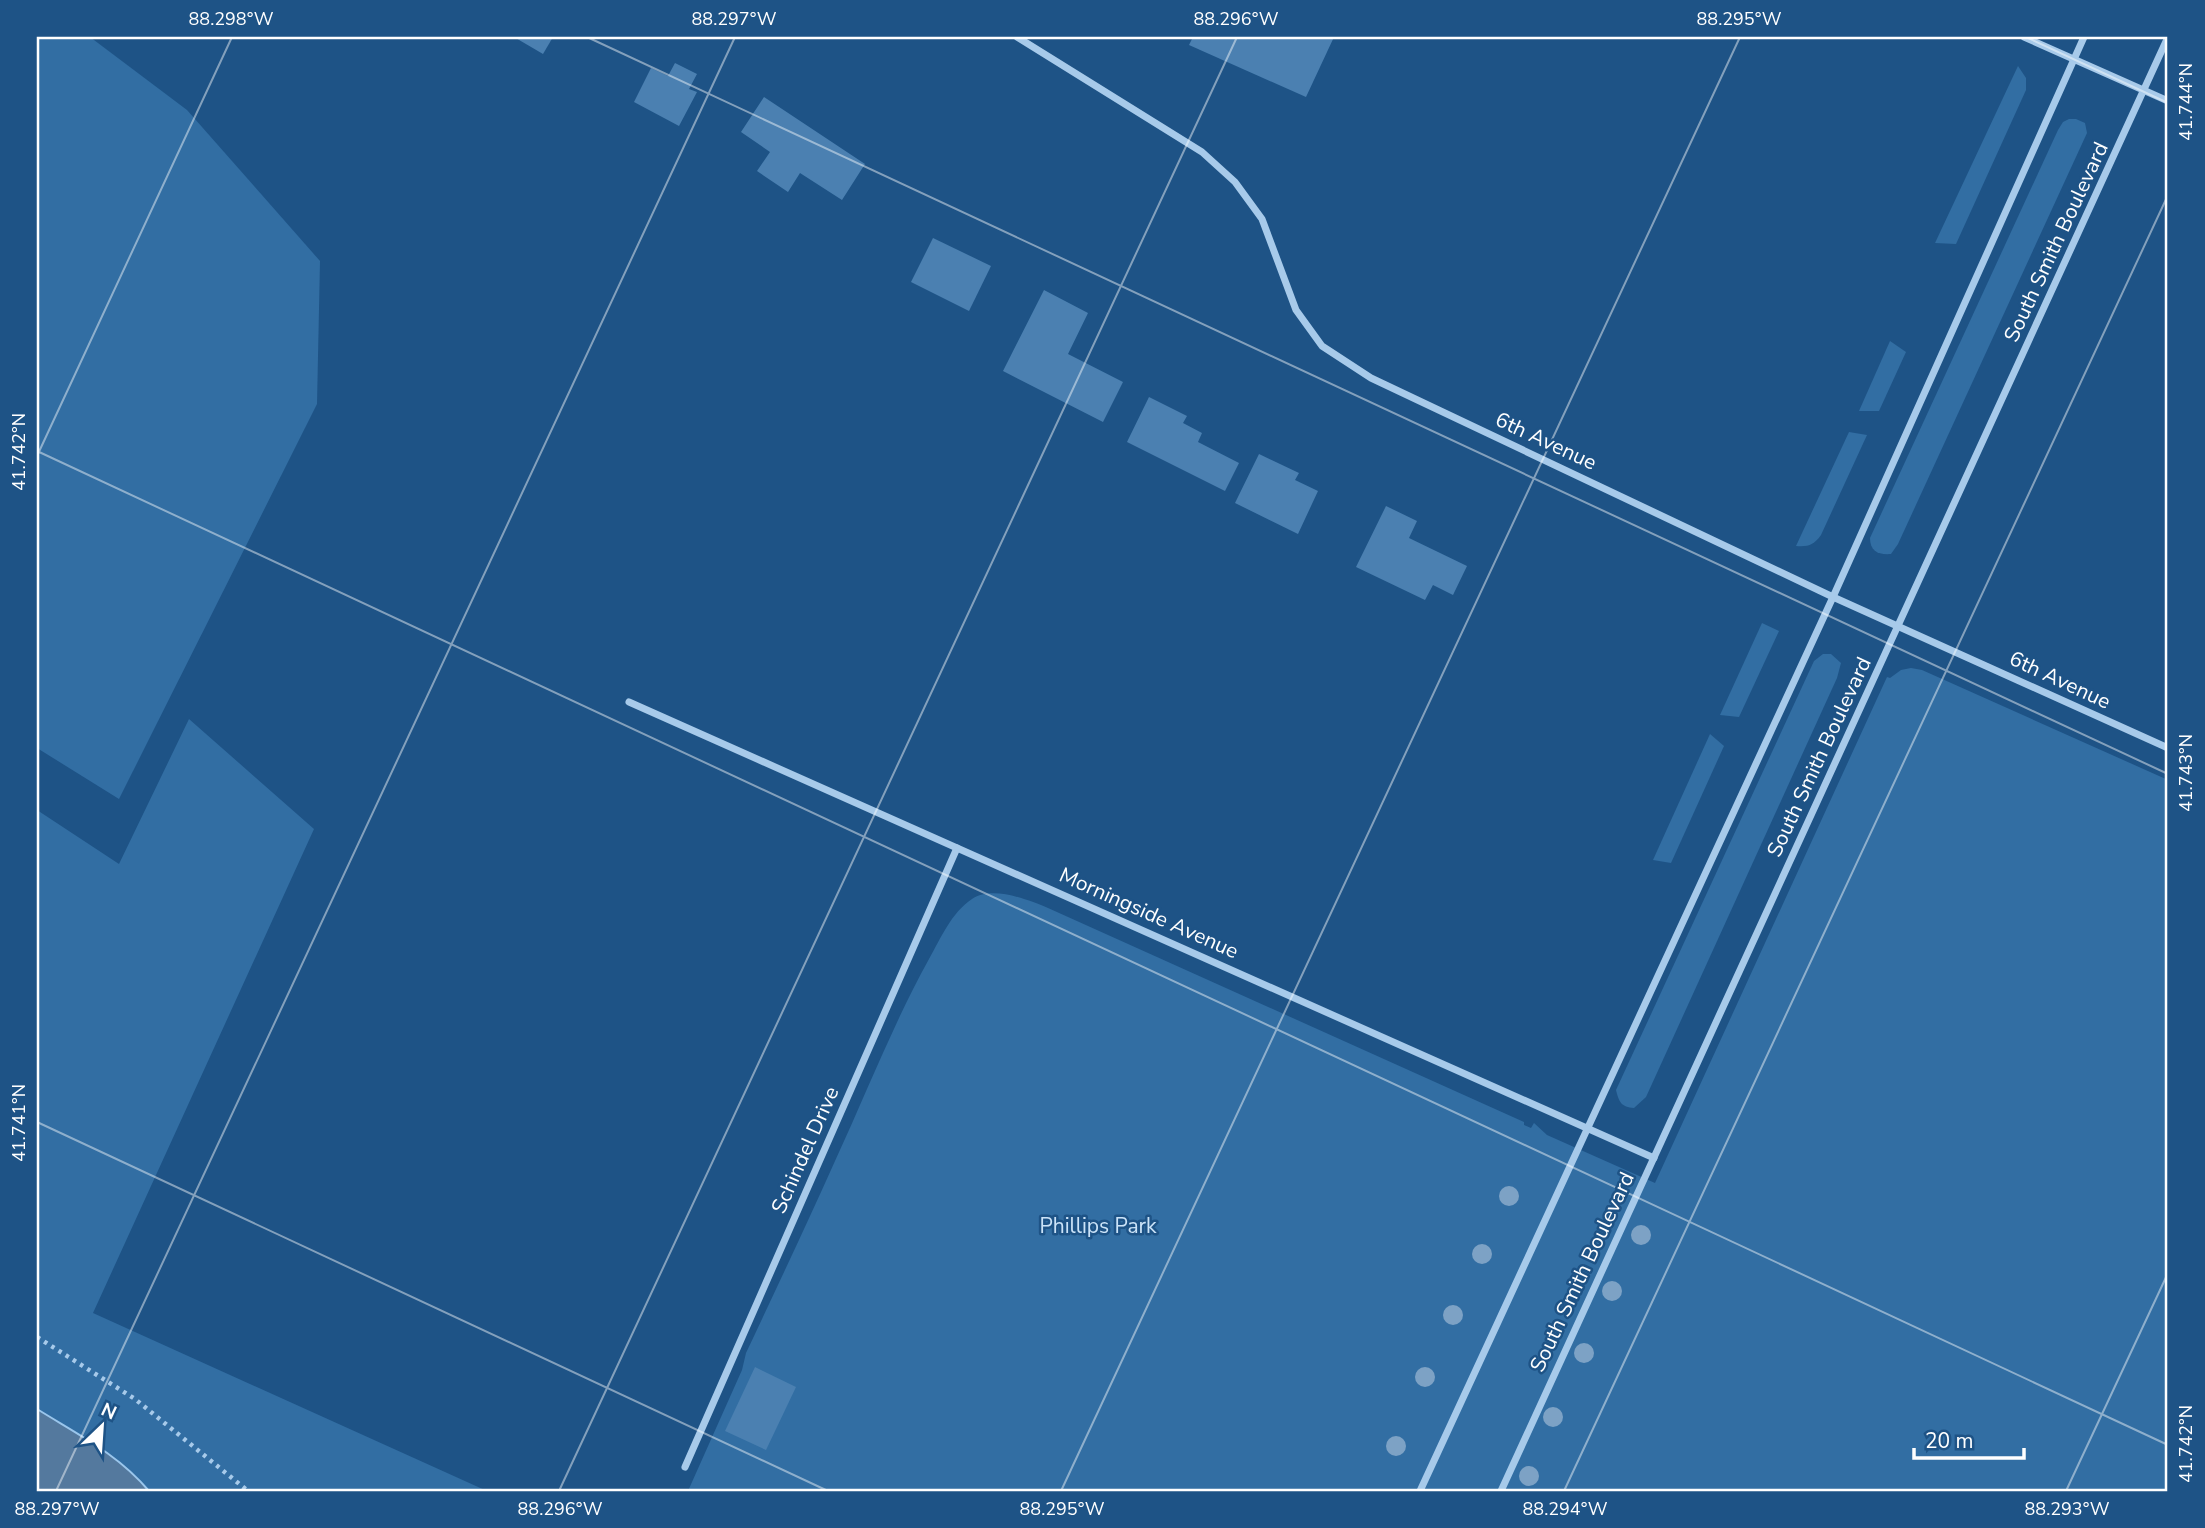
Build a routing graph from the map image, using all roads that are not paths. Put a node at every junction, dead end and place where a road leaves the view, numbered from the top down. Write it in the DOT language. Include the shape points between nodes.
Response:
graph roads {
  1 [pos="1017,37"];
  2 [pos="2024,37"];
  3 [pos="2084,37"];
  4 [pos="2168,37"];
  5 [pos="2074,59"];
  6 [pos="2144,90"];
  7 [pos="2168,101"];
  8 [pos="1833,597"];
  9 [pos="1899,625"];
  10 [pos="629,702"];
  11 [pos="2168,748"];
  12 [pos="957,848"];
  13 [pos="1587,1127"];
  14 [pos="1654,1158"];
  15 [pos="685,1467"];
  16 [pos="1420,1491"];
  17 [pos="1501,1491"];
  1 -- 8 [label="street, 6th Avenue" via="1202,152 1236,182 1262,219 1296,310 1322,346 1371,378"];
  2 -- 5 [label="street"];
  3 -- 5 [label="street"];
  4 -- 6 [label="street, South Smith Boulevard"];
  5 -- 6 [label="street"];
  5 -- 8 [label="street"];
  6 -- 7 [label="street"];
  6 -- 9 [label="street, South Smith Boulevard"];
  8 -- 9 [label="street, 6th Avenue"];
  8 -- 13 [label="street"];
  9 -- 11 [label="street, 6th Avenue"];
  9 -- 14 [label="street, South Smith Boulevard"];
  10 -- 12 [label="street, Morningside Avenue"];
  12 -- 13 [label="street, Morningside Avenue"];
  12 -- 15 [label="street, Schindel Drive"];
  13 -- 14 [label="street, Morningside Avenue"];
  13 -- 16 [label="street"];
  14 -- 17 [label="street, South Smith Boulevard"];
}
